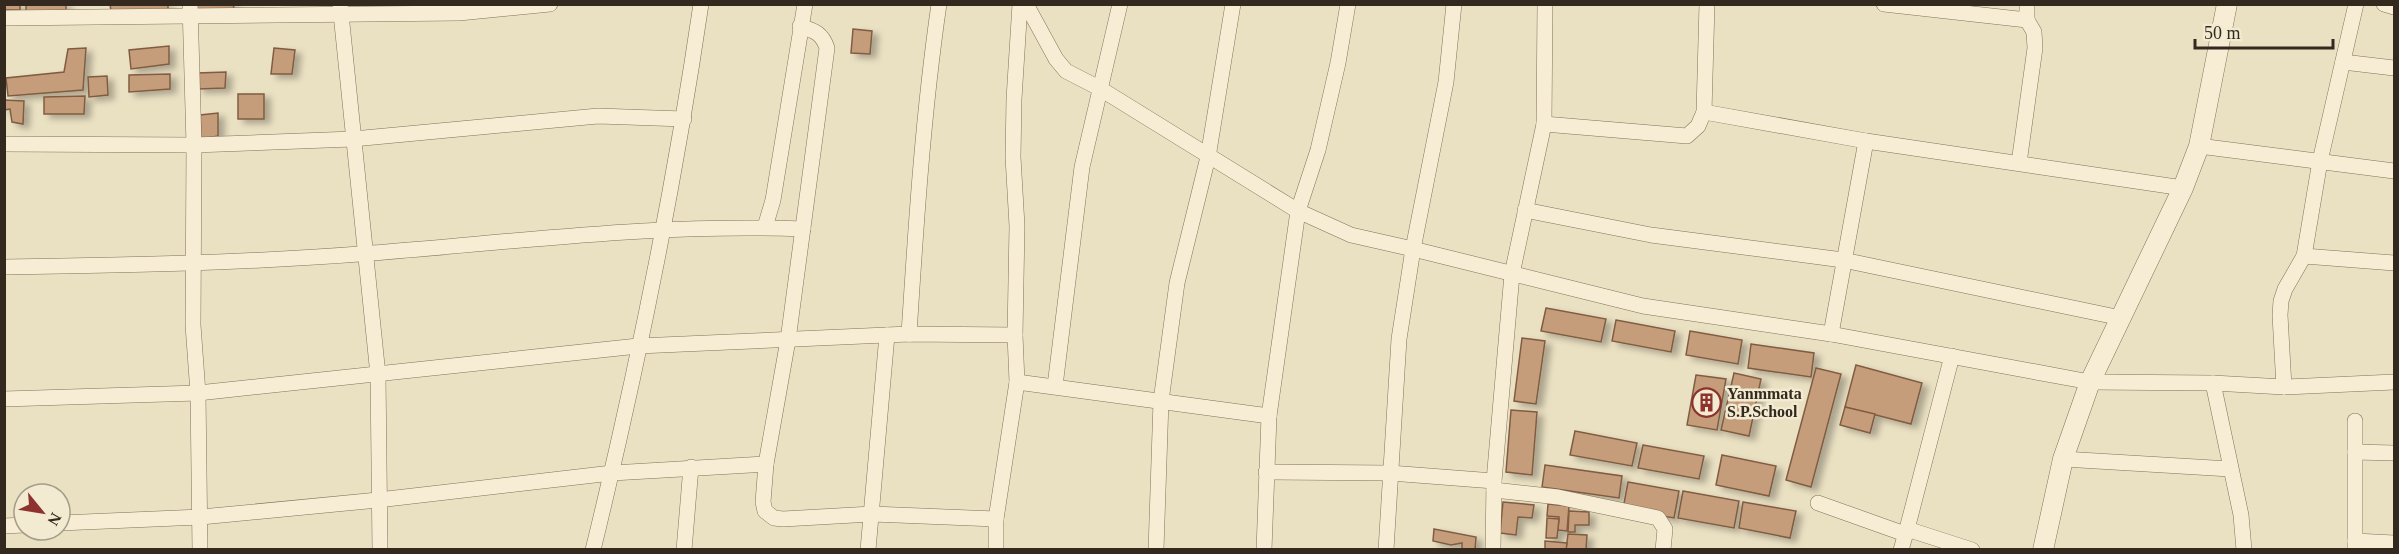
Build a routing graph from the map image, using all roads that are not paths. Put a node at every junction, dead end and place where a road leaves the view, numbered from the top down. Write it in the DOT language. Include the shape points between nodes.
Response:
graph roads {
  1 [pos="550,4"];
  2 [pos="701,4"];
  3 [pos="805,4"];
  4 [pos="939,4"];
  5 [pos="1020,4"];
  6 [pos="1026,4"];
  7 [pos="1120,4"];
  8 [pos="1233,4"];
  9 [pos="1348,4"];
  10 [pos="1454,4"];
  11 [pos="1545,4"];
  12 [pos="1707,4"];
  13 [pos="1884,4"];
  14 [pos="2227,4"];
  15 [pos="2356,4"];
  16 [pos="2384,4"];
  17 [pos="2394,7"];
  18 [pos="459,9"];
  19 [pos="340,10"];
  20 [pos="190,11"];
  21 [pos="2027,12"];
  22 [pos="4,18"];
  23 [pos="800,26"];
  24 [pos="2343,62"];
  25 [pos="2394,68"];
  26 [pos="1099,88"];
  27 [pos="1704,112"];
  28 [pos="684,119"];
  29 [pos="1544,124"];
  30 [pos="353,139"];
  31 [pos="1866,141"];
  32 [pos="4,144"];
  33 [pos="194,146"];
  34 [pos="2199,146"];
  35 [pos="1208,157"];
  36 [pos="2320,160"];
  37 [pos="2019,163"];
  38 [pos="2394,171"];
  39 [pos="2183,188"];
  40 [pos="1525,210"];
  41 [pos="1298,211"];
  42 [pos="765,228"];
  43 [pos="802,229"];
  44 [pos="664,230"];
  45 [pos="1413,249"];
  46 [pos="366,254"];
  47 [pos="2304,256"];
  48 [pos="1843,260"];
  49 [pos="2394,263"];
  50 [pos="194,264"];
  51 [pos="4,267"];
  52 [pos="1512,274"];
  53 [pos="2121,318"];
  54 [pos="909,334"];
  55 [pos="1831,334"];
  56 [pos="887,335"];
  57 [pos="1015,335"];
  58 [pos="788,340"];
  59 [pos="638,346"];
  60 [pos="1952,356"];
  61 [pos="378,375"];
  62 [pos="1017,382"];
  63 [pos="2090,382"];
  64 [pos="2394,382"];
  65 [pos="2213,383"];
  66 [pos="1055,386"];
  67 [pos="2284,387"];
  68 [pos="198,393"];
  69 [pos="4,399"];
  70 [pos="1161,401"];
  71 [pos="1269,416"];
  72 [pos="2355,421"];
  73 [pos="2355,452"];
  74 [pos="2394,453"];
  75 [pos="2063,459"];
  76 [pos="766,464"];
  77 [pos="691,467"];
  78 [pos="2230,469"];
  79 [pos="1266,472"];
  80 [pos="612,473"];
  81 [pos="1390,473"];
  82 [pos="1494,485"];
  83 [pos="378,500"];
  84 [pos="1818,503"];
  85 [pos="872,514"];
  86 [pos="201,517"];
  87 [pos="996,519"];
  88 [pos="72,522"];
  89 [pos="1906,531"];
  90 [pos="2394,543"];
  91 [pos="2355,545"];
  92 [pos="200,549"];
  93 [pos="380,549"];
  94 [pos="593,549"];
  95 [pos="684,549"];
  96 [pos="868,549"];
  97 [pos="996,549"];
  98 [pos="1156,549"];
  99 [pos="1264,549"];
  100 [pos="1386,549"];
  101 [pos="1493,549"];
  102 [pos="1663,549"];
  103 [pos="1902,549"];
  104 [pos="1972,549"];
  105 [pos="2043,549"];
  106 [pos="2244,549"];
  1 -- 18 [label="street"];
  2 -- 28 [label="street"];
  3 -- 23 [label="street"];
  4 -- 54 [label="street" via="921,162"];
  5 -- 57 [label="street" via="1013,158 1017,226"];
  6 -- 26 [label="street" via="1056,60 1066,71"];
  7 -- 26 [label="street"];
  8 -- 35 [label="street"];
  9 -- 41 [label="street" via="1318,150"];
  10 -- 45 [label="street" via="1443,101"];
  11 -- 29 [label="street"];
  12 -- 27 [label="street"];
  13 -- 21 [label="street"];
  14 -- 34 [label="street"];
  15 -- 24 [label="street"];
  16 -- 17 [label="street"];
  18 -- 19 [label="street"];
  19 -- 20 [label="street"];
  19 -- 30 [label="street"];
  20 -- 22 [label="street"];
  20 -- 33 [label="street"];
  21 -- 37 [label="street" via="2035,48"];
  23 -- 42 [label="street" via="773,200"];
  23 -- 43 [label="street" via="818,32 827,48"];
  24 -- 25 [label="street"];
  24 -- 36 [label="street"];
  26 -- 35 [label="street"];
  26 -- 66 [label="street" via="1082,167"];
  27 -- 29 [label="street" via="1698,126 1687,136"];
  27 -- 31 [label="street"];
  28 -- 30 [label="street" via="598,116"];
  28 -- 44 [label="street"];
  29 -- 40 [label="street"];
  30 -- 33 [label="street"];
  30 -- 46 [label="street"];
  31 -- 37 [label="street"];
  31 -- 48 [label="street"];
  32 -- 33 [label="street"];
  33 -- 50 [label="street"];
  34 -- 36 [label="street"];
  34 -- 39 [label="street"];
  35 -- 41 [label="street"];
  35 -- 70 [label="street" via="1177,283"];
  36 -- 38 [label="street"];
  36 -- 47 [label="street"];
  37 -- 39 [label="street"];
  39 -- 53 [label="street"];
  40 -- 48 [label="street" via="1651,235"];
  40 -- 52 [label="street"];
  41 -- 45 [label="street" via="1351,235"];
  41 -- 71 [label="street"];
  42 -- 43 [label="street"];
  42 -- 44 [label="street"];
  43 -- 58 [label="street"];
  44 -- 46 [label="street"];
  44 -- 59 [label="street"];
  45 -- 52 [label="street"];
  45 -- 81 [label="street" via="1399,339"];
  46 -- 50 [label="street"];
  46 -- 61 [label="street"];
  47 -- 49 [label="street"];
  47 -- 67 [label="street" via="2281,301"];
  48 -- 53 [label="street"];
  48 -- 55 [label="street"];
  50 -- 51 [label="street"];
  50 -- 68 [label="street"];
  52 -- 55 [label="street" via="1643,306"];
  52 -- 82 [label="street"];
  53 -- 63 [label="street"];
  54 -- 56 [label="street"];
  54 -- 57 [label="street"];
  55 -- 60 [label="street"];
  56 -- 58 [label="street"];
  56 -- 85 [label="street"];
  57 -- 62 [label="street"];
  58 -- 59 [label="street"];
  58 -- 76 [label="street"];
  59 -- 61 [label="street"];
  59 -- 80 [label="street"];
  60 -- 63 [label="street"];
  60 -- 89 [label="street"];
  61 -- 68 [label="street"];
  61 -- 83 [label="street"];
  62 -- 66 [label="street"];
  62 -- 87 [label="street"];
  63 -- 65 [label="street"];
  63 -- 75 [label="street"];
  64 -- 67 [label="street"];
  65 -- 67 [label="street"];
  65 -- 78 [label="street"];
  66 -- 70 [label="street"];
  68 -- 69 [label="street"];
  68 -- 86 [label="street"];
  70 -- 71 [label="street"];
  70 -- 98 [label="street"];
  71 -- 79 [label="street"];
  72 -- 73 [label="street"];
  73 -- 74 [label="street"];
  73 -- 91 [label="street"];
  75 -- 78 [label="street"];
  75 -- 105 [label="street"];
  76 -- 77 [label="street"];
  76 -- 85 [label="street" via="763,502 765,511 774,518"];
  77 -- 80 [label="street"];
  77 -- 95 [label="street"];
  78 -- 106 [label="street"];
  79 -- 81 [label="street"];
  79 -- 99 [label="street"];
  80 -- 83 [label="street"];
  80 -- 94 [label="street"];
  81 -- 82 [label="street"];
  81 -- 100 [label="street"];
  82 -- 101 [label="street"];
  82 -- 102 [label="street" via="1658,518 1665,529"];
  83 -- 86 [label="street"];
  83 -- 93 [label="street"];
  84 -- 89 [label="street"];
  85 -- 87 [label="street"];
  85 -- 96 [label="street"];
  86 -- 88 [label="street"];
  86 -- 92 [label="street"];
  87 -- 97 [label="street"];
  89 -- 103 [label="street"];
  89 -- 104 [label="street"];
  90 -- 91 [label="street"];
}
